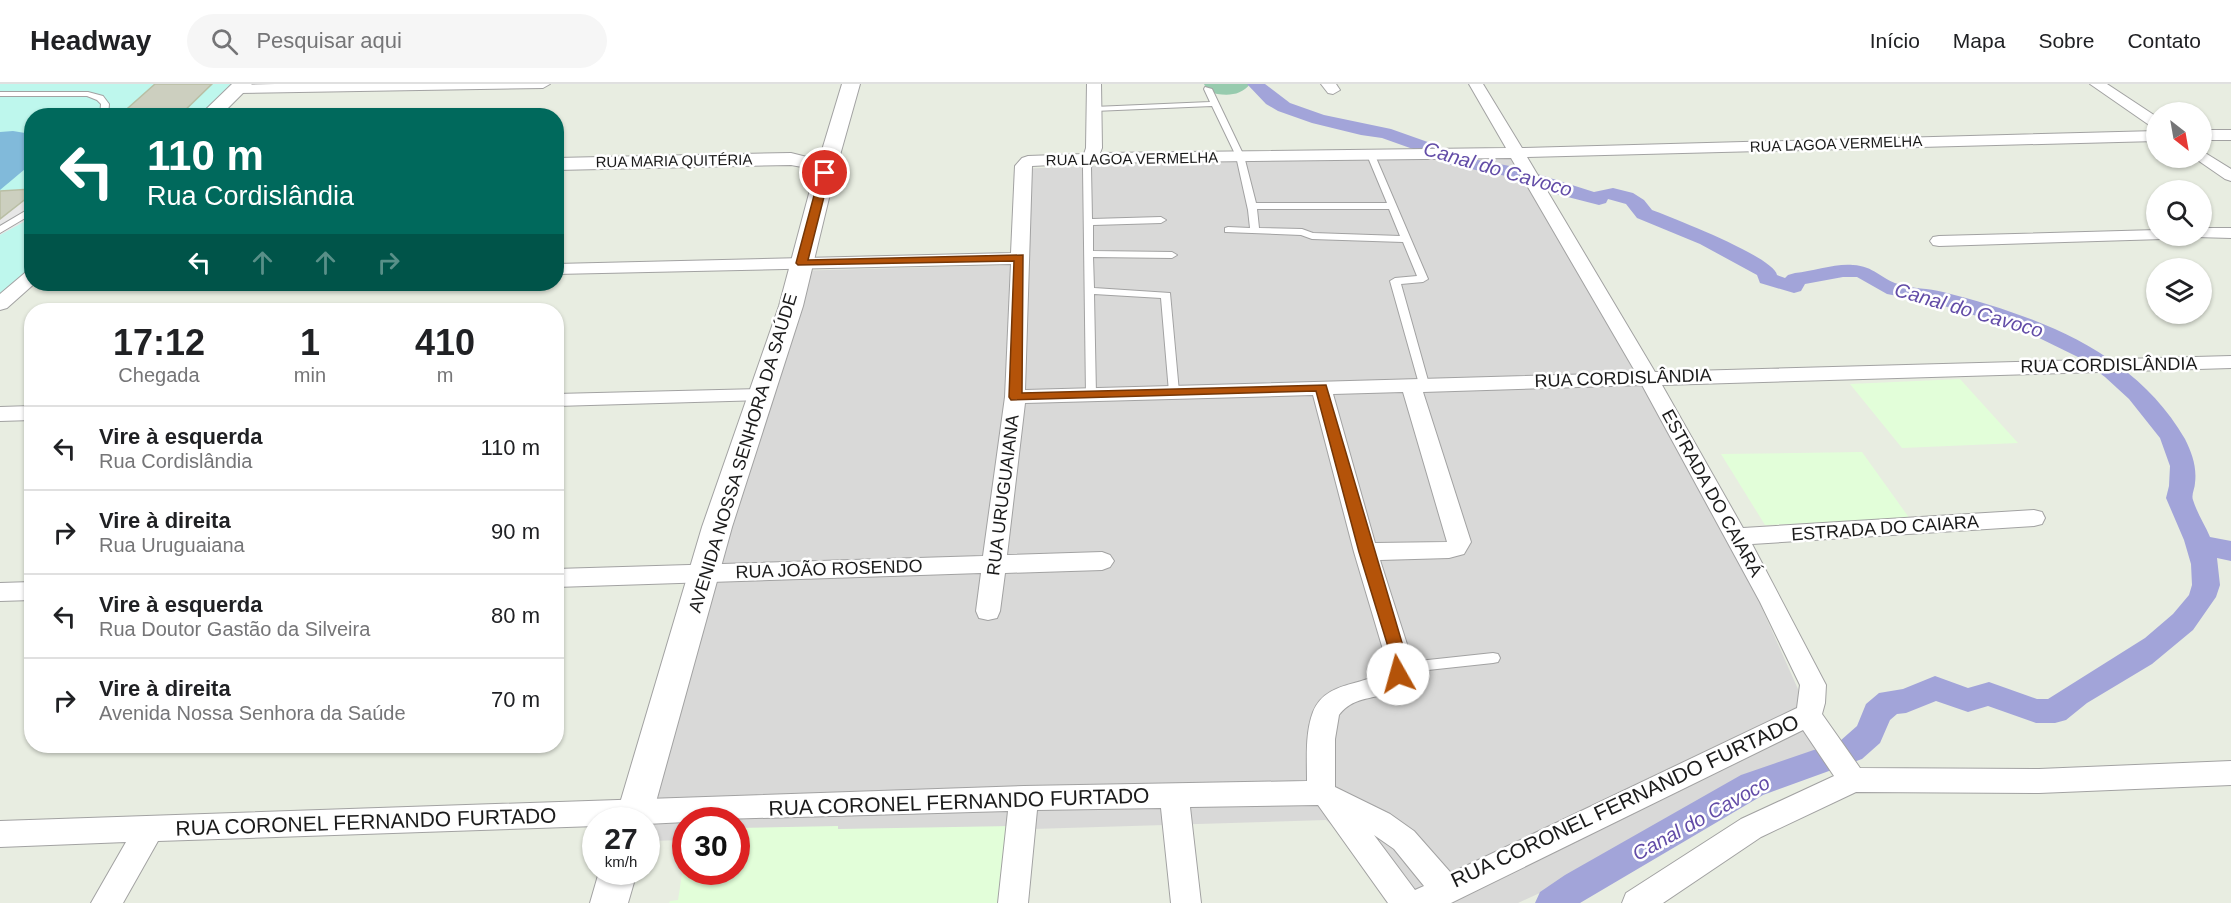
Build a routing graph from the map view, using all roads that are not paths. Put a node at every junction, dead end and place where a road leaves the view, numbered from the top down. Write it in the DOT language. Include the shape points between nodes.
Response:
graph roads {
  1 [pos="543,84"];
  2 [pos="852,84"];
  3 [pos="1094,84"];
  4 [pos="1476,84"];
  5 [pos="2097,84"];
  6 [pos="240,86"];
  7 [pos="1208,89"];
  8 [pos="0,94"];
  9 [pos="1214,104"];
  10 [pos="105,108"];
  11 [pos="217,108"];
  12 [pos="1094,110"];
  13 [pos="2146,117"];
  14 [pos="2212,135"];
  15 [pos="2231,135"];
  16 [pos="2146,136"];
  17 [pos="833,145"];
  18 [pos="1516,153"];
  19 [pos="1371,154"];
  20 [pos="1240,156"];
  21 [pos="1090,158"];
  22 [pos="791,159"];
  23 [pos="1024,163"];
  24 [pos="2212,163"];
  25 [pos="564,164"];
  26 [pos="825,173"];
  27 [pos="2231,176"];
  28 [pos="1252,206"];
  29 [pos="1391,206"];
  30 [pos="24,215"];
  31 [pos="1161,220"];
  32 [pos="1088,222"];
  33 [pos="0,230"];
  34 [pos="1228,230"];
  35 [pos="1255,231"];
  36 [pos="2231,233"];
  37 [pos="2212,234"];
  38 [pos="2146,235"];
  39 [pos="1404,238"];
  40 [pos="1939,241"];
  41 [pos="1088,254"];
  42 [pos="1172,255"];
  43 [pos="1020,258"];
  44 [pos="801,263"];
  45 [pos="564,269"];
  46 [pos="24,284"];
  47 [pos="1089,291"];
  48 [pos="0,304"];
  49 [pos="2231,362"];
  50 [pos="1648,377"];
  51 [pos="1418,384"];
  52 [pos="1321,387"];
  53 [pos="1174,392"];
  54 [pos="760,395"];
  55 [pos="1091,395"];
  56 [pos="1015,397"];
  57 [pos="564,400"];
  58 [pos="24,413"];
  59 [pos="0,414"];
  60 [pos="2034,518"];
  61 [pos="1736,537"];
  62 [pos="1366,552"];
  63 [pos="1102,561"];
  64 [pos="996,563"];
  65 [pos="704,574"];
  66 [pos="564,578"];
  67 [pos="24,591"];
  68 [pos="0,592"];
  69 [pos="988,611"];
  70 [pos="1493,658"];
  71 [pos="1400,668"];
  72 [pos="1812,720"];
  73 [pos="2231,772"];
  74 [pos="1850,775"];
  75 [pos="1174,795"];
  76 [pos="1327,797"];
  77 [pos="1024,798"];
  78 [pos="637,807"];
  79 [pos="660,815"];
  80 [pos="582,817"];
  81 [pos="150,829"];
  82 [pos="0,834"];
  83 [pos="614,885"];
  84 [pos="1427,899"];
  85 [pos="106,903"];
  86 [pos="609,903"];
  87 [pos="1012,903"];
  88 [pos="1186,903"];
  89 [pos="1637,903"];
  1 -- 6 [label="street"];
  2 -- 17 [label="street, AVENIDA NOSSA SENHORA DA SAÚDE"];
  3 -- 12 [label="street"];
  4 -- 18 [label="street, ESTRADA DO CAIARÁ"];
  5 -- 13 [label="street"];
  6 -- 11 [label="street"];
  7 -- 9 [label="lane"];
  8 -- 10 [label="lane" via="88,94 100,98"];
  9 -- 12 [label="lane"];
  9 -- 20 [label="lane"];
  12 -- 21 [label="street" via="1094,148"];
  14 -- 15 [label="street"];
  16 -- 18 [label="street, RUA LAGOA VERMELHA"];
  17 -- 22 [label="street, RUA MARIA QUITÉRIA"];
  17 -- 26 [label="street, AVENIDA NOSSA SENHORA DA SAÚDE"];
  18 -- 19 [label="street, RUA LAGOA VERMELHA"];
  18 -- 50 [label="street, ESTRADA DO CAIARÁ"];
  19 -- 20 [label="street, RUA LAGOA VERMELHA"];
  19 -- 29 [label="lane"];
  20 -- 21 [label="street, RUA LAGOA VERMELHA"];
  20 -- 28 [label="lane"];
  21 -- 23 [label="street, RUA LAGOA VERMELHA"];
  21 -- 32 [label="lane"];
  22 -- 25 [label="street, RUA MARIA QUITÉRIA"];
  22 -- 26 [label="street, RUA MARIA QUITÉRIA" via="809,163"];
  23 -- 43 [label="street, RUA URUGUAIANA"];
  24 -- 27 [label="street"];
  26 -- 44 [label="street, AVENIDA NOSSA SENHORA DA SAÚDE"];
  28 -- 29 [label="lane"];
  28 -- 35 [label="lane"];
  29 -- 39 [label="lane"];
  30 -- 33 [label="lane"];
  31 -- 32 [label="lane"];
  32 -- 41 [label="lane"];
  34 -- 35 [label="lane"];
  35 -- 39 [label="lane" via="1302,232 1312,237"];
  36 -- 37 [label="street"];
  38 -- 40 [label="street"];
  39 -- 51 [label="lane" via="1423,279 1395,281"];
  41 -- 42 [label="lane"];
  41 -- 47 [label="lane"];
  43 -- 44 [label="street"];
  43 -- 56 [label="street, RUA URUGUAIANA"];
  44 -- 45 [label="street"];
  44 -- 54 [label="street, AVENIDA NOSSA SENHORA DA SAÚDE"];
  46 -- 48 [label="street"];
  47 -- 53 [label="lane" via="1166,295"];
  47 -- 55 [label="lane"];
  49 -- 50 [label="street, RUA CORDISLÂNDIA"];
  50 -- 51 [label="street, RUA CORDISLÂNDIA"];
  50 -- 61 [label="street, ESTRADA DO CAIARÁ"];
  51 -- 52 [label="street, RUA CORDISLÂNDIA"];
  51 -- 62 [label="street" via="1459,542 1449,550"];
  52 -- 53 [label="street, RUA CORDISLÂNDIA"];
  52 -- 62 [label="street"];
  53 -- 55 [label="street, RUA CORDISLÂNDIA"];
  54 -- 57 [label="street"];
  54 -- 65 [label="street, AVENIDA NOSSA SENHORA DA SAÚDE"];
  55 -- 56 [label="street, RUA CORDISLÂNDIA"];
  56 -- 64 [label="street, RUA URUGUAIANA"];
  58 -- 59 [label="street"];
  60 -- 61 [label="street, ESTRADA DO CAIARA"];
  61 -- 72 [label="street, ESTRADA DO CAIARÁ" via="1813,685"];
  62 -- 71 [label="street"];
  63 -- 64 [label="street, RUA JOÃO ROSENDO"];
  64 -- 65 [label="street, RUA JOÃO ROSENDO"];
  64 -- 69 [label="street, RUA URUGUAIANA"];
  65 -- 66 [label="street, RUA JOÃO ROSENDO"];
  65 -- 78 [label="street, AVENIDA NOSSA SENHORA DA SAÚDE"];
  67 -- 68 [label="street"];
  70 -- 71 [label="lane"];
  71 -- 76 [label="street" via="1391,681 1336,700 1328,709 1323,724"];
  72 -- 74 [label="street"];
  72 -- 84 [label="street, RUA CORONEL FERNANDO FURTADO"];
  73 -- 74 [label="street" via="2039,781"];
  74 -- 89 [label="street" via="1751,828"];
  75 -- 76 [label="street, RUA CORONEL FERNANDO FURTADO"];
  75 -- 77 [label="street, RUA CORONEL FERNANDO FURTADO"];
  75 -- 88 [label="street"];
  76 -- 84 [label="street"];
  76 -- 84 [label="street, RUA CORONEL FERNANDO FURTADO" via="1380,823 1404,840"];
  77 -- 79 [label="street, RUA CORONEL FERNANDO FURTADO"];
  77 -- 87 [label="street"];
  80 -- 81 [label="street, RUA CORONEL FERNANDO FURTADO"];
  81 -- 82 [label="street, RUA CORONEL FERNANDO FURTADO"];
  81 -- 85 [label="street"];
  83 -- 86 [label="street"];
}
